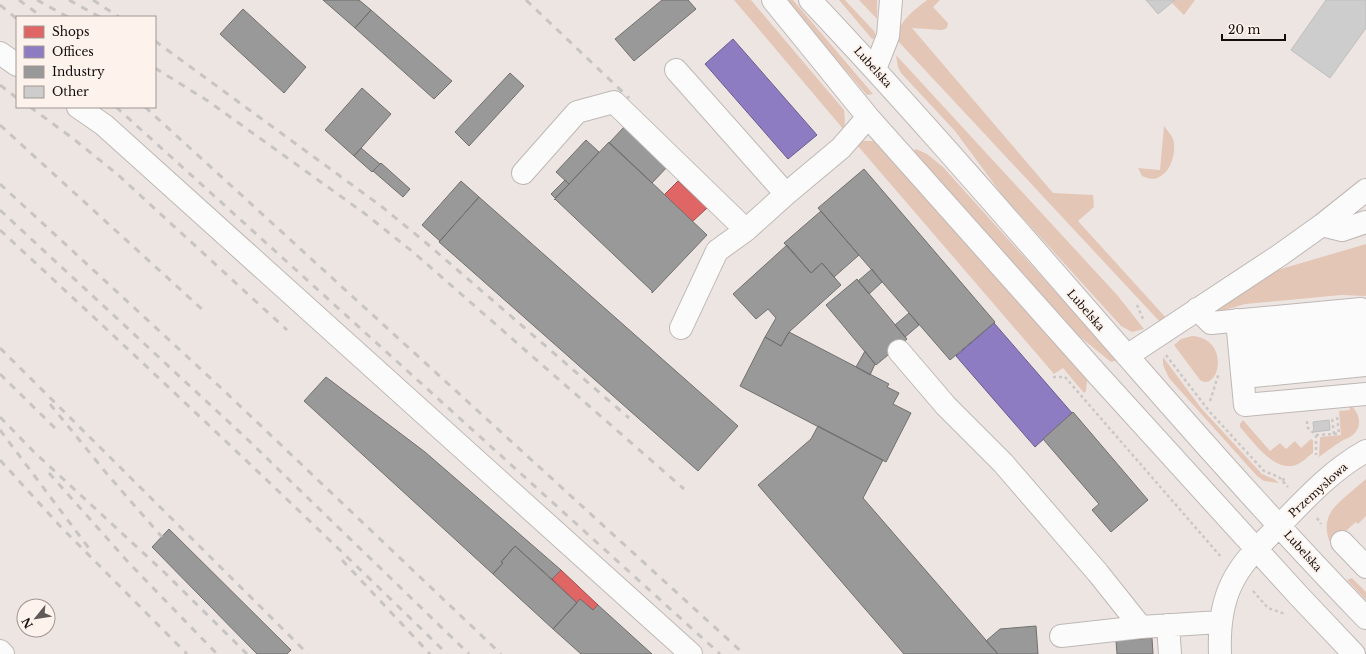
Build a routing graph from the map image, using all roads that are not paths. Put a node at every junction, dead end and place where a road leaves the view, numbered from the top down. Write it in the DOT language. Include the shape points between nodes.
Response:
graph roads {
  1 [pos="773,0"];
  2 [pos="810,0"];
  3 [pos="891,0"];
  4 [pos="0,53"];
  5 [pos="16,64"];
  6 [pos="876,69"];
  7 [pos="676,70"];
  8 [pos="79,108"];
  9 [pos="868,117"];
  10 [pos="522,173"];
  11 [pos="1366,190"];
  12 [pos="786,194"];
  13 [pos="1366,222"];
  14 [pos="1322,225"];
  15 [pos="746,230"];
  16 [pos="1197,309"];
  17 [pos="681,328"];
  18 [pos="1240,349"];
  19 [pos="1365,350"];
  20 [pos="900,351"];
  21 [pos="1127,356"];
  22 [pos="1366,394"];
  23 [pos="1366,451"];
  24 [pos="1279,526"];
  25 [pos="1342,542"];
  26 [pos="1256,549"];
  27 [pos="1366,567"];
  28 [pos="1366,618"];
  29 [pos="1220,622"];
  30 [pos="1168,625"];
  31 [pos="1141,627"];
  32 [pos="1061,636"];
  33 [pos="0,651"];
  34 [pos="3,654"];
  35 [pos="691,654"];
  36 [pos="1170,654"];
  37 [pos="1220,654"];
  38 [pos="1354,654"];
  1 -- 9 [label="street"];
  2 -- 6 [label="street, Lubelska"];
  3 -- 6 [label="street" via="888,36"];
  4 -- 5 [label="street"];
  6 -- 21 [label="street, Lubelska"];
  7 -- 12 [label="street"];
  8 -- 35 [label="street" via="104,125"];
  9 -- 12 [label="street" via="841,148"];
  9 -- 26 [label="street"];
  10 -- 15 [label="street" via="577,112 614,102"];
  11 -- 14 [label="street"];
  12 -- 15 [label="street"];
  13 -- 14 [label="street" via="1342,230"];
  14 -- 16 [label="street"];
  15 -- 17 [label="street" via="717,252"];
  16 -- 18 [label="street"];
  16 -- 21 [label="street"];
  18 -- 19 [label="street"];
  18 -- 19 [label="street" via="1361,309"];
  18 -- 22 [label="street" via="1245,405"];
  20 -- 31 [label="street" via="946,406 1003,463"];
  21 -- 24 [label="street, Lubelska"];
  23 -- 24 [label="street, Przemysłowa" via="1335,472"];
  24 -- 26 [label="street, Przemysłowa"];
  24 -- 28 [label="street, Lubelska"];
  25 -- 27 [label="street"];
  26 -- 29 [label="street" via="1232,582"];
  26 -- 38 [label="street"];
  29 -- 30 [label="street"];
  29 -- 37 [label="street"];
  30 -- 31 [label="street"];
  30 -- 36 [label="street"];
  31 -- 32 [label="street"];
  33 -- 34 [label="street"];
}
